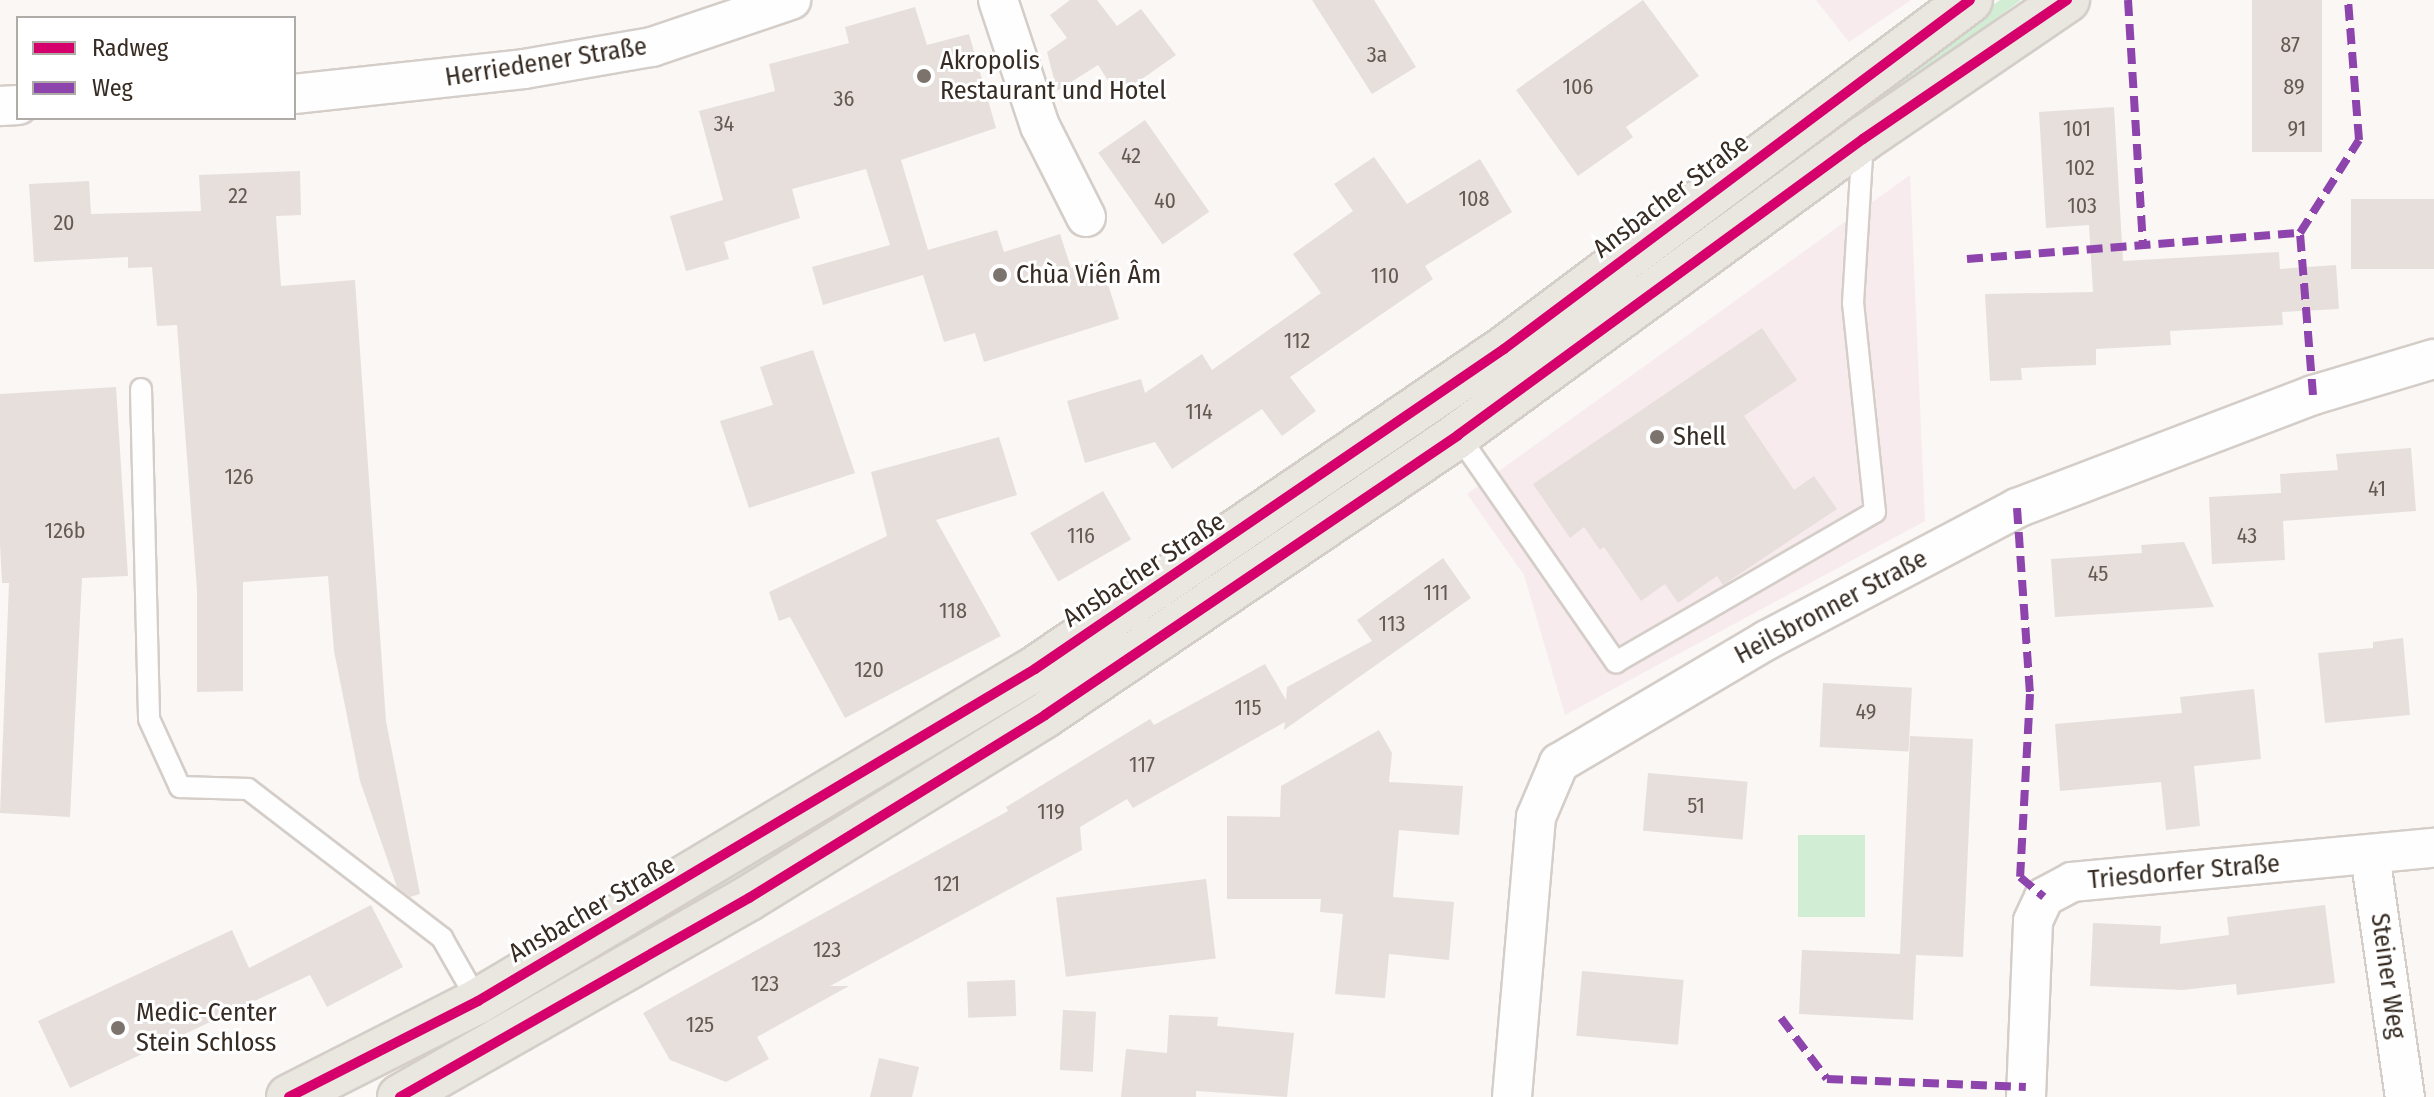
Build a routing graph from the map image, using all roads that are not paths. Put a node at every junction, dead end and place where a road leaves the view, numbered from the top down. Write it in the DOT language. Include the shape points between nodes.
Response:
graph roads {
  1 [pos="791,0"];
  2 [pos="998,0"];
  3 [pos="1970,0"];
  4 [pos="2067,0"];
  5 [pos="296,94"];
  6 [pos="1863,139"];
  7 [pos="1086,217"];
  8 [pos="2434,359"];
  9 [pos="141,389"];
  10 [pos="1458,435"];
  11 [pos="2434,848"];
  12 [pos="2370,855"];
  13 [pos="478,1001"];
  14 [pos="289,1097"];
  15 [pos="400,1097"];
  16 [pos="1512,1097"];
  17 [pos="2026,1097"];
  18 [pos="2405,1097"];
  1 -- 5 [label="street, Herriedener Straße" via="652,47 524,69"];
  2 -- 7 [label="street" via="1040,126"];
  3 -- 13 [label="main road, Ansbacher Straße" via="1504,349 1208,555 1035,669"];
  4 -- 6 [label="main road"];
  6 -- 10 [label="main road"];
  6 -- 10 [label="lane" via="1853,303 1875,512 1616,662"];
  8 -- 16 [label="street, Heilsbronner Straße" via="2313,395 2017,508 1767,640 1559,763 1536,817"];
  9 -- 13 [label="lane" via="149,719 180,787 248,789 442,938"];
  10 -- 15 [label="main road" via="1006,739 749,898"];
  11 -- 12 [label="street, Triesdorfer Straße"];
  12 -- 17 [label="street, Triesdorfer Straße" via="2072,882 2044,897 2033,921"];
  12 -- 18 [label="street, Steiner Weg"];
  13 -- 14 [label="main road, Ansbacher Straße"];
}
